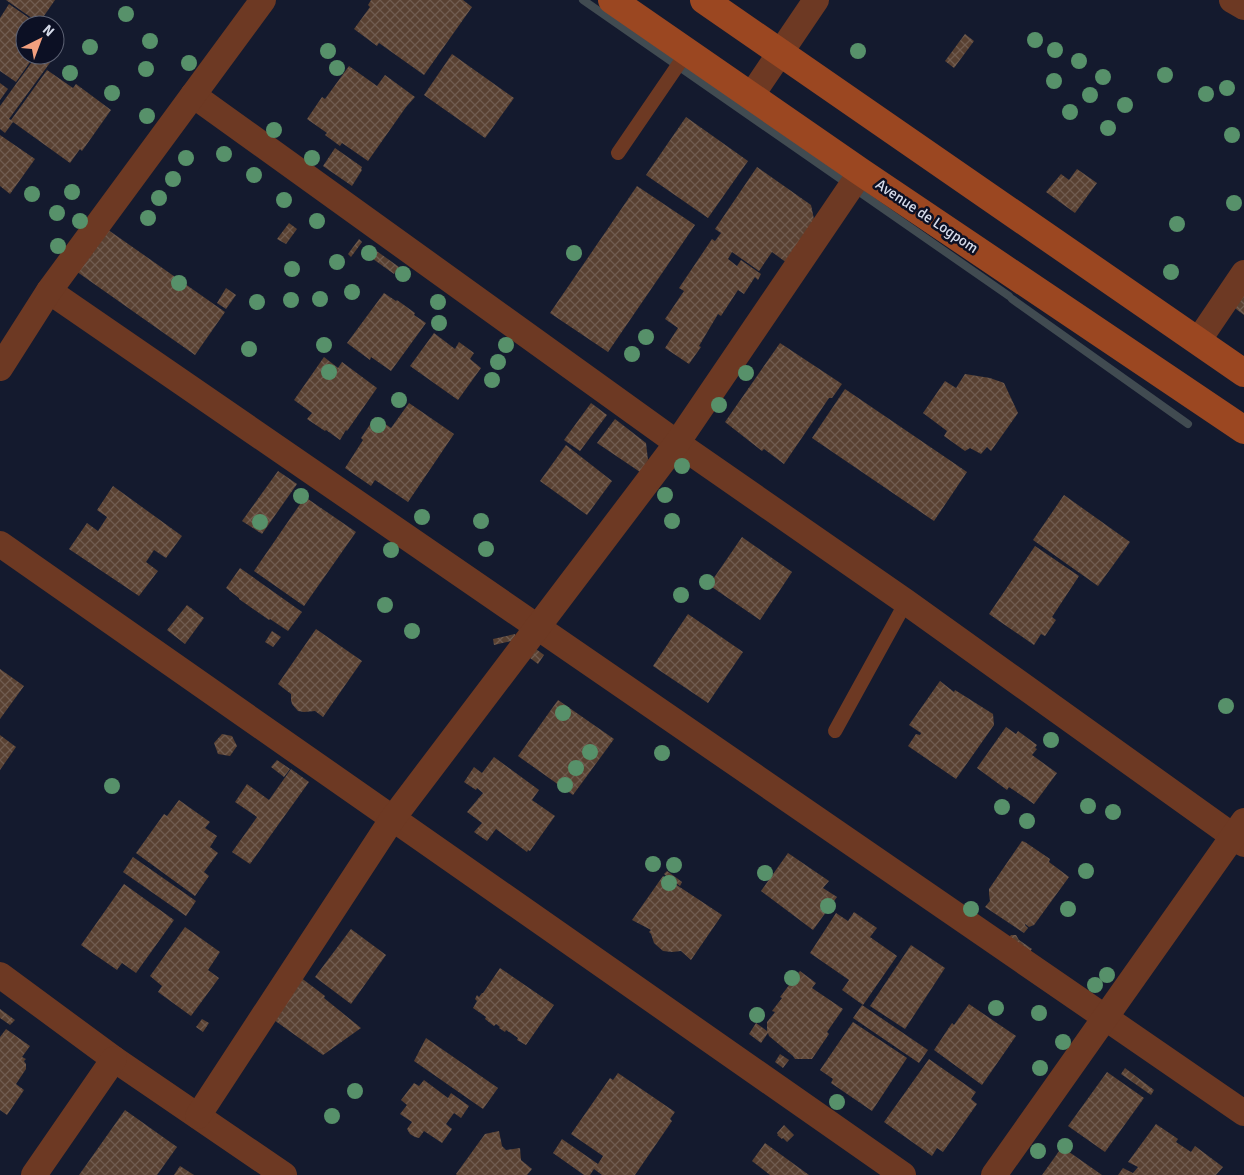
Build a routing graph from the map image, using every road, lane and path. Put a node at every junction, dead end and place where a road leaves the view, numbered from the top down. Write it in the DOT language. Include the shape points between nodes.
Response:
graph roads {
  1 [pos="263,0"];
  2 [pos="612,0"];
  3 [pos="704,0"];
  4 [pos="816,0"];
  5 [pos="1232,0"];
  6 [pos="1244,7"];
  7 [pos="687,52"];
  8 [pos="781,53"];
  9 [pos="193,95"];
  10 [pos="751,96"];
  11 [pos="618,153"];
  12 [pos="861,172"];
  13 [pos="1244,273"];
  14 [pos="49,291"];
  15 [pos="1198,341"];
  16 [pos="0,368"];
  17 [pos="1244,373"];
  18 [pos="1244,430"];
  19 [pos="676,442"];
  20 [pos="0,544"];
  21 [pos="906,602"];
  22 [pos="538,627"];
  23 [pos="835,731"];
  24 [pos="392,818"];
  25 [pos="1240,834"];
  26 [pos="0,975"];
  27 [pos="1105,1017"];
  28 [pos="114,1059"];
  29 [pos="1244,1113"];
  30 [pos="198,1116"];
  31 [pos="34,1175"];
  32 [pos="284,1175"];
  33 [pos="903,1175"];
  34 [pos="994,1175"];
  1 -- 9 [label="street"];
  2 -- 7 [label="main road, Avenue de Logpom"];
  3 -- 8 [label="main road"];
  4 -- 8 [label="street"];
  5 -- 6 [label="street"];
  7 -- 10 [label="main road, Avenue de Logpom"];
  7 -- 11 [label="lane"];
  8 -- 10 [label="street"];
  8 -- 15 [label="main road"];
  9 -- 14 [label="street"];
  9 -- 19 [label="street"];
  10 -- 12 [label="main road, Avenue de Logpom"];
  12 -- 18 [label="main road, Avenue de Logpom"];
  12 -- 19 [label="street"];
  13 -- 15 [label="street"];
  14 -- 16 [label="street"];
  14 -- 22 [label="street"];
  15 -- 17 [label="main road"];
  19 -- 21 [label="street"];
  19 -- 22 [label="street"];
  20 -- 24 [label="street"];
  21 -- 23 [label="lane"];
  21 -- 25 [label="street"];
  22 -- 24 [label="street"];
  22 -- 27 [label="street"];
  24 -- 30 [label="street"];
  24 -- 33 [label="street"];
  25 -- 27 [label="street"];
  26 -- 28 [label="street"];
  27 -- 29 [label="street"];
  27 -- 34 [label="street"];
  28 -- 30 [label="street"];
  28 -- 31 [label="street"];
  30 -- 32 [label="street"];
}
